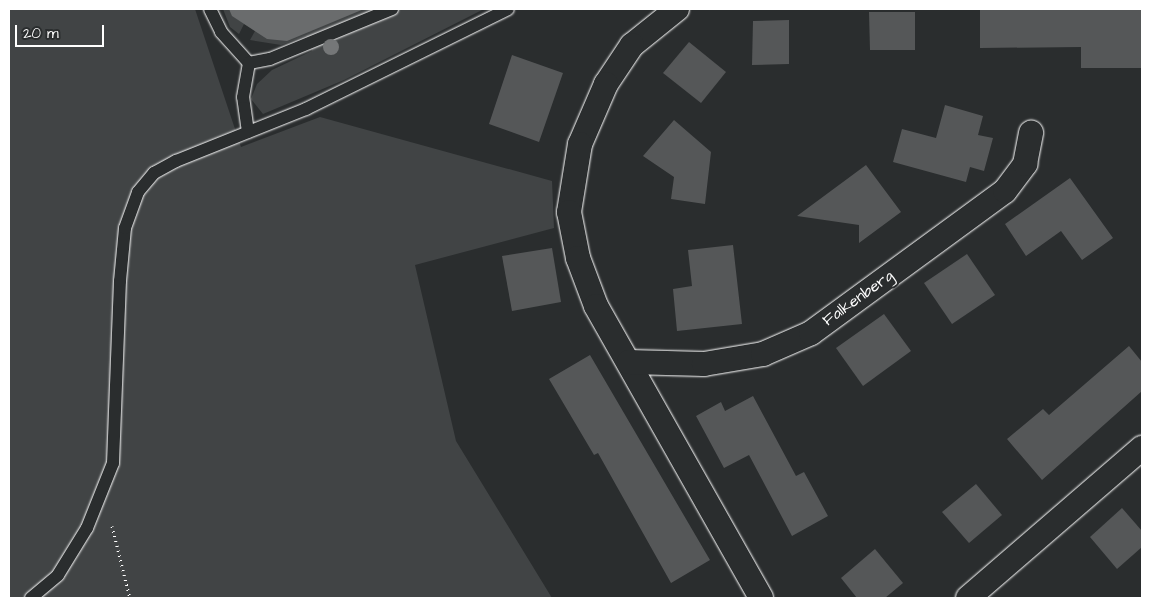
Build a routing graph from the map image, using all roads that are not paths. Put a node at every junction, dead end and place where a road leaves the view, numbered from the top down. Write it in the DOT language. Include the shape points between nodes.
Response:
graph roads {
  1 [pos="210,9"];
  2 [pos="392,9"];
  3 [pos="508,9"];
  4 [pos="677,9"];
  5 [pos="249,63"];
  6 [pos="248,132"];
  7 [pos="1031,133"];
  8 [pos="629,362"];
  9 [pos="1142,448"];
  10 [pos="30,598"];
  11 [pos="761,598"];
  12 [pos="968,598"];
  1 -- 5 [label="lane" via="221,32"];
  2 -- 5 [label="lane" via="270,59"];
  3 -- 6 [label="lane" via="306,109"];
  4 -- 8 [label="street" via="632,45 606,84 580,144 572,177 568,212 578,258 596,306"];
  5 -- 6 [label="lane" via="242,97"];
  6 -- 10 [label="lane" via="195,152 154,173 131,207 120,272 115,436 108,483 88,528 58,575"];
  7 -- 8 [label="street, Falkenberg" via="1024,164 1005,191 811,333 763,354 704,364"];
  8 -- 11 [label="street"];
  9 -- 12 [label="street"];
}
